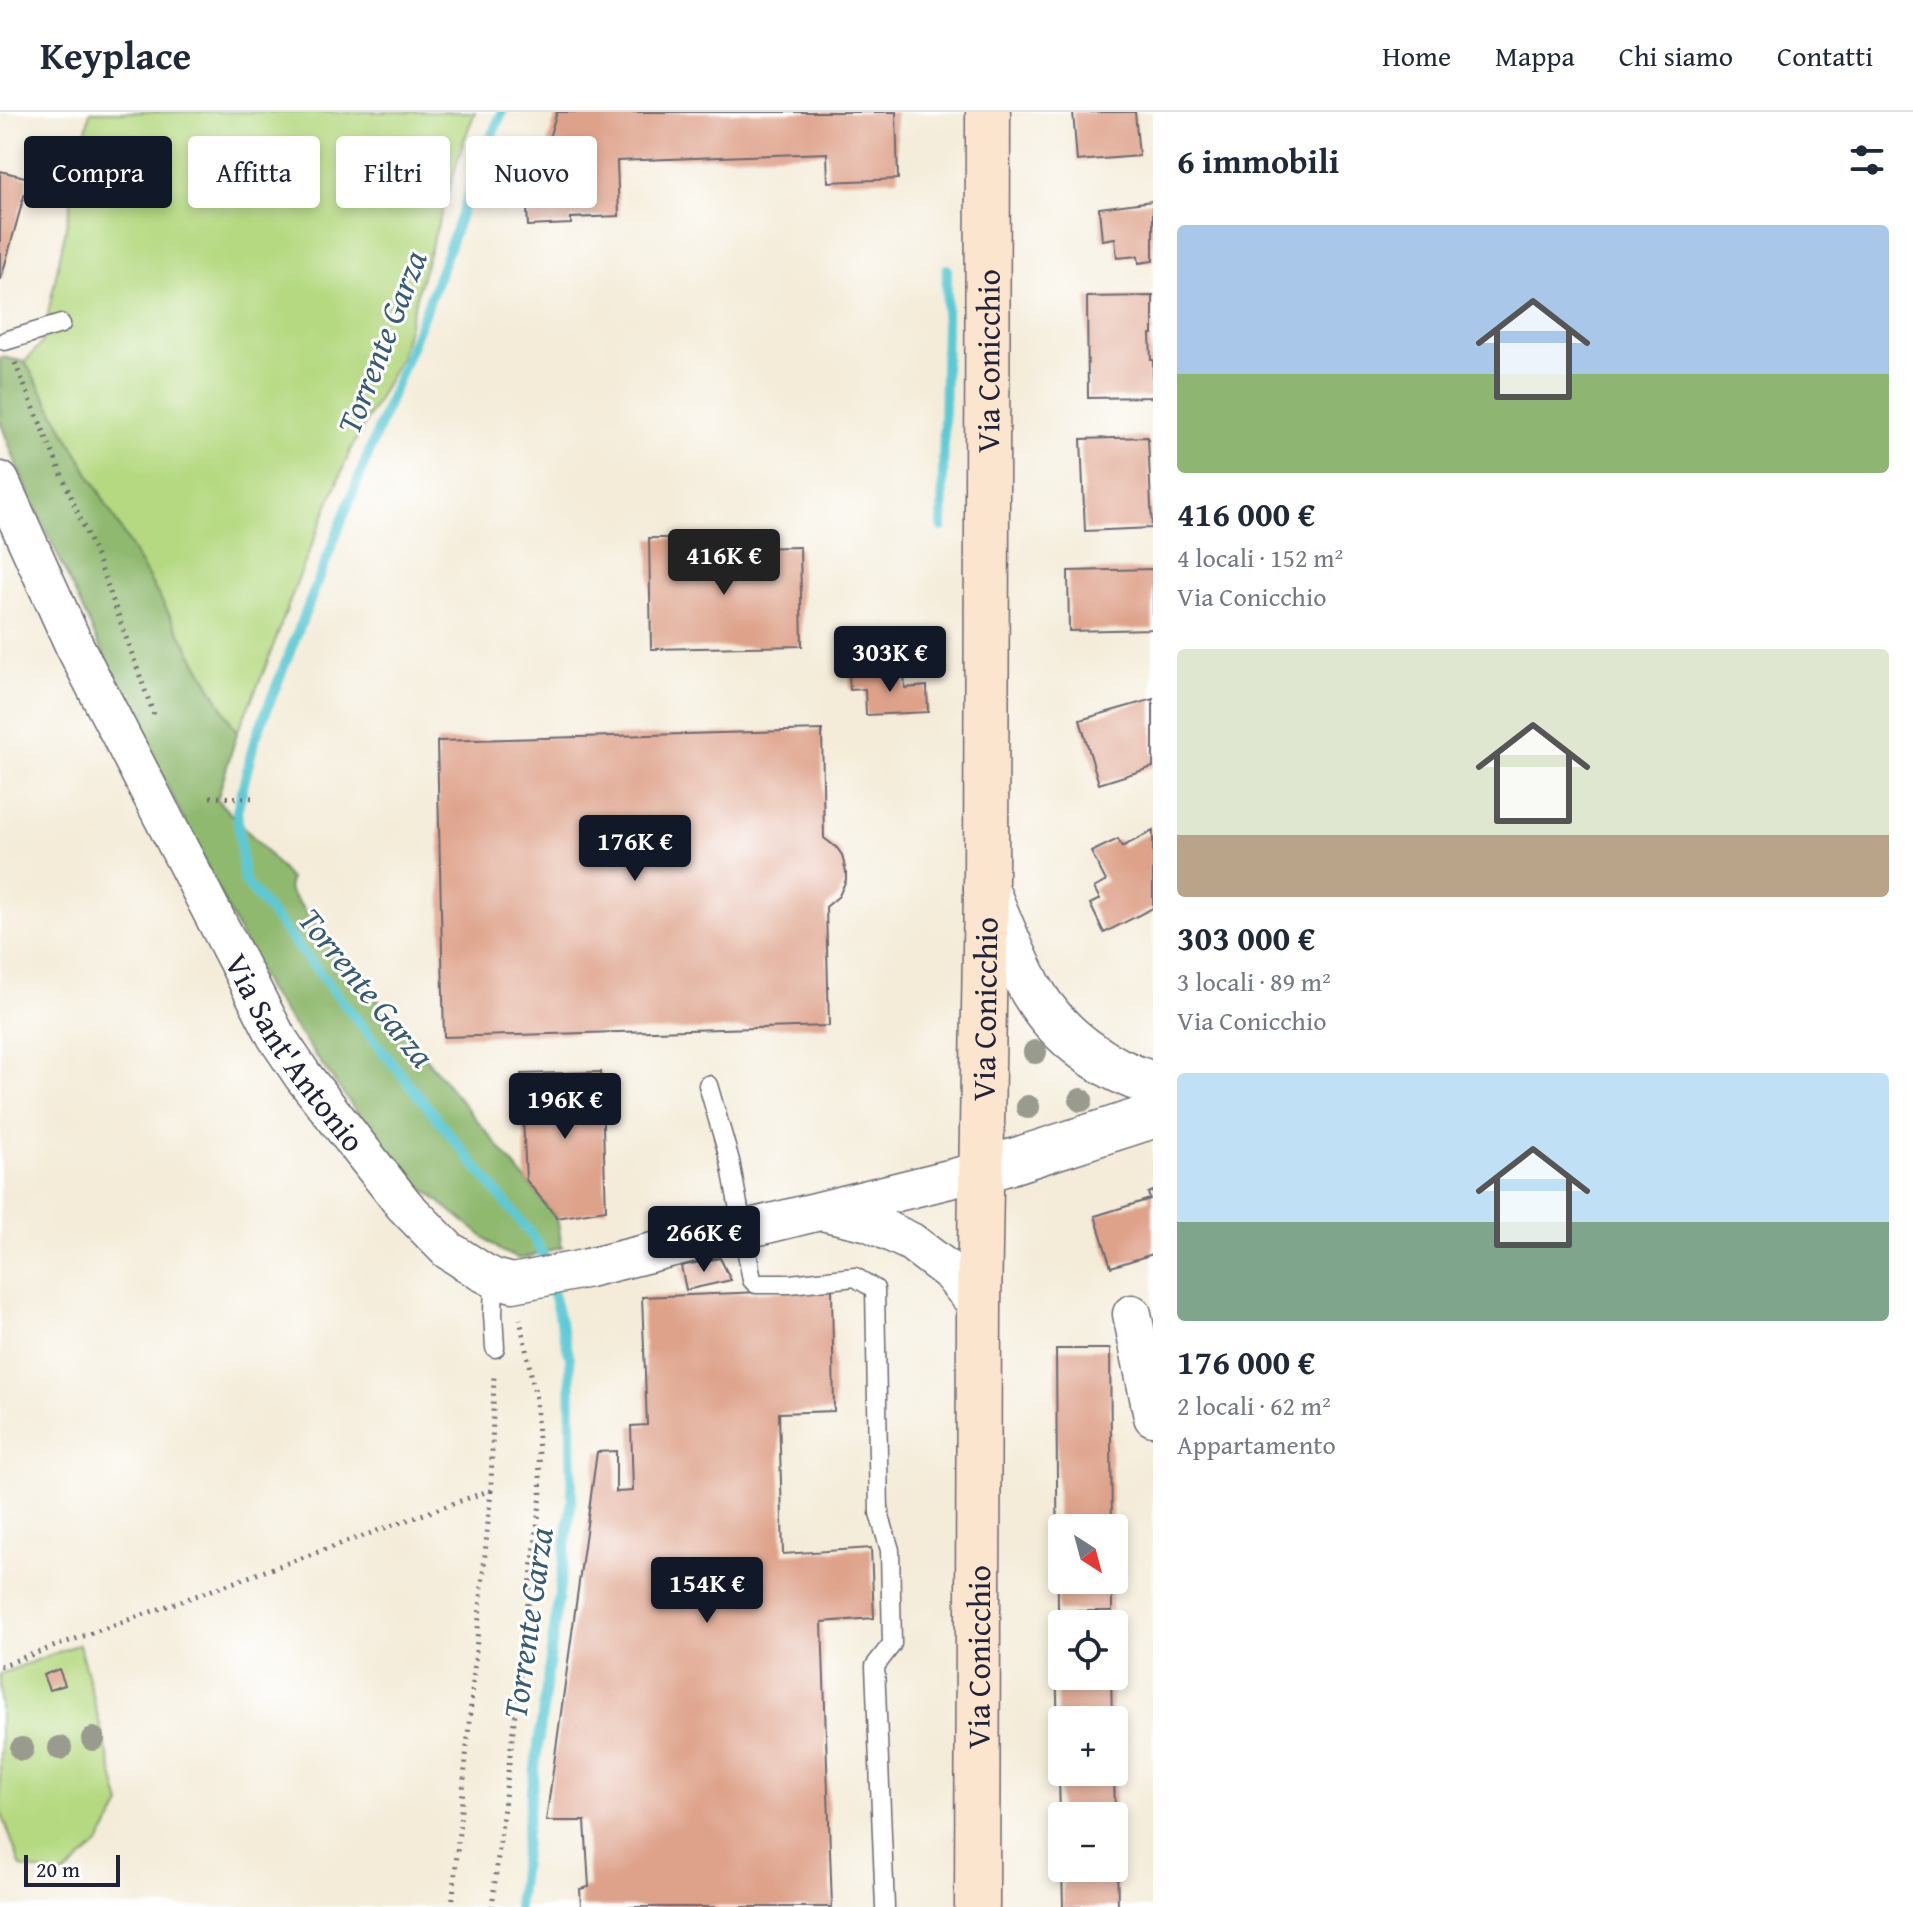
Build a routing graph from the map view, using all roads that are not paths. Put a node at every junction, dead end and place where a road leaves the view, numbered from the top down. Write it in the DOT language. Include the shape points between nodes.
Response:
graph roads {
  1 [pos="988,112"];
  2 [pos="61,324"];
  3 [pos="5,341"];
  4 [pos="0,481"];
  5 [pos="986,889"];
  6 [pos="1153,1084"];
  7 [pos="708,1085"];
  8 [pos="1153,1116"];
  9 [pos="982,1171"];
  10 [pos="823,1211"];
  11 [pos="743,1230"];
  12 [pos="504,1281"];
  13 [pos="979,1307"];
  14 [pos="1132,1314"];
  15 [pos="495,1348"];
  16 [pos="1153,1417"];
  17 [pos="885,1907"];
  18 [pos="977,1907"];
  1 -- 5 [label="main road, Via Conicchio"];
  2 -- 3 [label="lane"];
  4 -- 12 [label="street, Via Sant'Antonio" via="74,645 276,1036 404,1205 448,1250"];
  5 -- 6 [label="street" via="1033,992 1055,1023 1115,1069"];
  5 -- 9 [label="main road, Via Conicchio"];
  7 -- 11 [label="lane"];
  8 -- 9 [label="street"];
  9 -- 10 [label="street"];
  9 -- 13 [label="main road, Via Conicchio"];
  10 -- 11 [label="street"];
  10 -- 13 [label="street" via="869,1222 911,1242 949,1271"];
  11 -- 12 [label="street" via="584,1269"];
  11 -- 17 [label="lane" via="756,1284 855,1277 875,1289 879,1513 890,1550 892,1628 892,1644 875,1666"];
  12 -- 15 [label="lane" via="493,1314"];
  13 -- 18 [label="main road, Via Conicchio"];
  14 -- 16 [label="street"];
}
